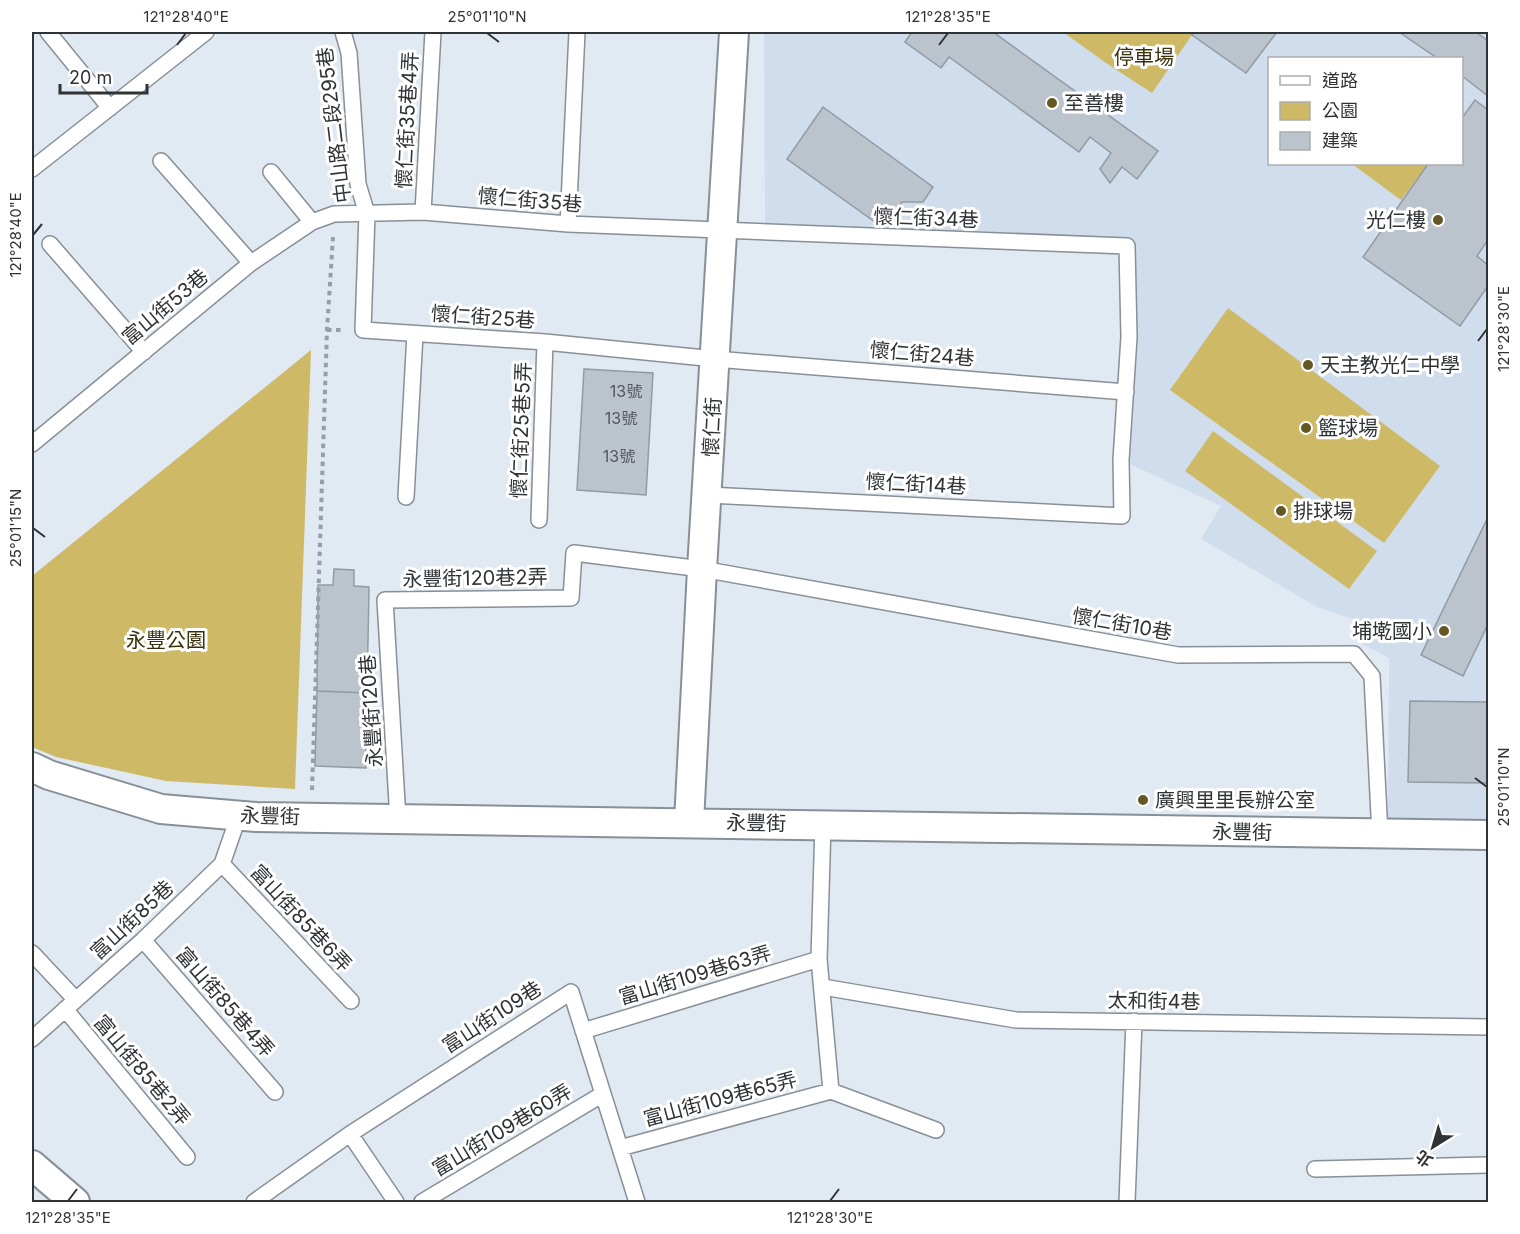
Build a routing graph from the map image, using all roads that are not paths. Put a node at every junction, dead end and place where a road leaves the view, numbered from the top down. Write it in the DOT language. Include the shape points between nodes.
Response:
graph roads {
  1 [pos="48,32"];
  2 [pos="206,32"];
  3 [pos="343,32"];
  4 [pos="433,32"];
  5 [pos="577,32"];
  6 [pos="734,32"];
  7 [pos="110,108"];
  8 [pos="161,161"];
  9 [pos="32,169"];
  10 [pos="271,172"];
  11 [pos="423,212"];
  12 [pos="334,214"];
  13 [pos="367,214"];
  14 [pos="312,222"];
  15 [pos="568,224"];
  16 [pos="723,232"];
  17 [pos="50,244"];
  18 [pos="251,263"];
  19 [pos="415,334"];
  20 [pos="545,342"];
  21 [pos="144,352"];
  22 [pos="716,359"];
  23 [pos="1126,392"];
  24 [pos="32,444"];
  25 [pos="708,495"];
  26 [pos="406,497"];
  27 [pos="538,520"];
  28 [pos="702,569"];
  29 [pos="385,600"];
  30 [pos="32,767"];
  31 [pos="239,815"];
  32 [pos="398,820"];
  33 [pos="690,822"];
  34 [pos="823,824"];
  35 [pos="1380,834"];
  36 [pos="1488,835"];
  37 [pos="222,864"];
  38 [pos="143,940"];
  39 [pos="32,953"];
  40 [pos="819,959"];
  41 [pos="823,987"];
  42 [pos="351,1001"];
  43 [pos="70,1005"];
  44 [pos="1134,1021"];
  45 [pos="1488,1026"];
  46 [pos="583,1031"];
  47 [pos="32,1039"];
  48 [pos="831,1091"];
  49 [pos="275,1092"];
  50 [pos="603,1094"];
  51 [pos="936,1130"];
  52 [pos="350,1134"];
  53 [pos="620,1148"];
  54 [pos="187,1157"];
  55 [pos="32,1165"];
  56 [pos="1488,1165"];
  57 [pos="1315,1169"];
  58 [pos="75,1203"];
  59 [pos="254,1203"];
  60 [pos="396,1203"];
  61 [pos="422,1203"];
  62 [pos="637,1203"];
  63 [pos="1127,1203"];
  1 -- 7 [label="lane"];
  2 -- 7 [label="lane"];
  3 -- 13 [label="lane, 中山路二段295巷" via="350,54 358,184"];
  4 -- 11 [label="lane, 懷仁街35巷4弄"];
  5 -- 15 [label="lane"];
  6 -- 16 [label="street, 懷仁街"];
  7 -- 9 [label="lane"];
  8 -- 18 [label="lane"];
  10 -- 14 [label="lane"];
  11 -- 13 [label="lane, 懷仁街35巷"];
  11 -- 15 [label="lane, 懷仁街35巷"];
  12 -- 13 [label="lane, 懷仁街35巷"];
  12 -- 14 [label="lane, 富山街53巷"];
  13 -- 19 [label="lane, 懷仁街25巷" via="363,330"];
  14 -- 18 [label="lane, 富山街53巷"];
  15 -- 16 [label="lane, 懷仁街35巷"];
  16 -- 22 [label="street, 懷仁街"];
  16 -- 23 [label="lane, 懷仁街34巷" via="1127,246"];
  17 -- 21 [label="lane"];
  18 -- 21 [label="lane, 富山街53巷"];
  19 -- 20 [label="lane, 懷仁街25巷"];
  19 -- 26 [label="lane"];
  20 -- 22 [label="lane, 懷仁街25巷"];
  20 -- 27 [label="lane, 懷仁街25巷5弄"];
  21 -- 24 [label="lane, 富山街53巷"];
  22 -- 23 [label="lane, 懷仁街24巷"];
  22 -- 25 [label="street, 懷仁街"];
  23 -- 25 [label="lane, 懷仁街14巷" via="1122,516"];
  25 -- 28 [label="street, 懷仁街"];
  28 -- 29 [label="lane, 永豐街120巷2弄" via="574,553 571,598"];
  28 -- 33 [label="street, 懷仁街"];
  28 -- 35 [label="lane, 懷仁街10巷" via="1178,655 1354,654 1372,676"];
  29 -- 32 [label="lane, 永豐街120巷"];
  30 -- 31 [label="street, 永豐街" via="49,776 161,809"];
  31 -- 32 [label="street, 永豐街"];
  31 -- 37 [label="lane, 富山街85巷"];
  32 -- 33 [label="street, 永豐街"];
  33 -- 34 [label="street, 永豐街"];
  34 -- 35 [label="street, 永豐街"];
  34 -- 40 [label="lane"];
  35 -- 36 [label="street, 永豐街"];
  37 -- 38 [label="lane, 富山街85巷"];
  37 -- 42 [label="lane, 富山街85巷6弄"];
  38 -- 43 [label="lane, 富山街85巷"];
  38 -- 49 [label="lane, 富山街85巷4弄"];
  39 -- 43 [label="lane, 富山街85巷2弄"];
  40 -- 41 [label="lane"];
  40 -- 46 [label="lane, 富山街109巷63弄"];
  41 -- 44 [label="lane, 太和街4巷" via="1016,1020"];
  41 -- 48 [label="lane"];
  43 -- 47 [label="lane, 富山街85巷"];
  43 -- 54 [label="lane, 富山街85巷2弄"];
  44 -- 45 [label="lane, 太和街4巷"];
  44 -- 63 [label="lane"];
  46 -- 50 [label="lane, 富山街109巷"];
  46 -- 52 [label="lane, 富山街109巷" via="571,992"];
  48 -- 51 [label="lane"];
  48 -- 53 [label="lane, 富山街109巷65弄"];
  50 -- 53 [label="lane, 富山街109巷"];
  50 -- 61 [label="lane, 富山街109巷60弄"];
  52 -- 59 [label="lane, 富山街109巷"];
  52 -- 60 [label="lane"];
  53 -- 62 [label="lane, 富山街109巷"];
  55 -- 58 [label="street"];
  56 -- 57 [label="lane"];
}
